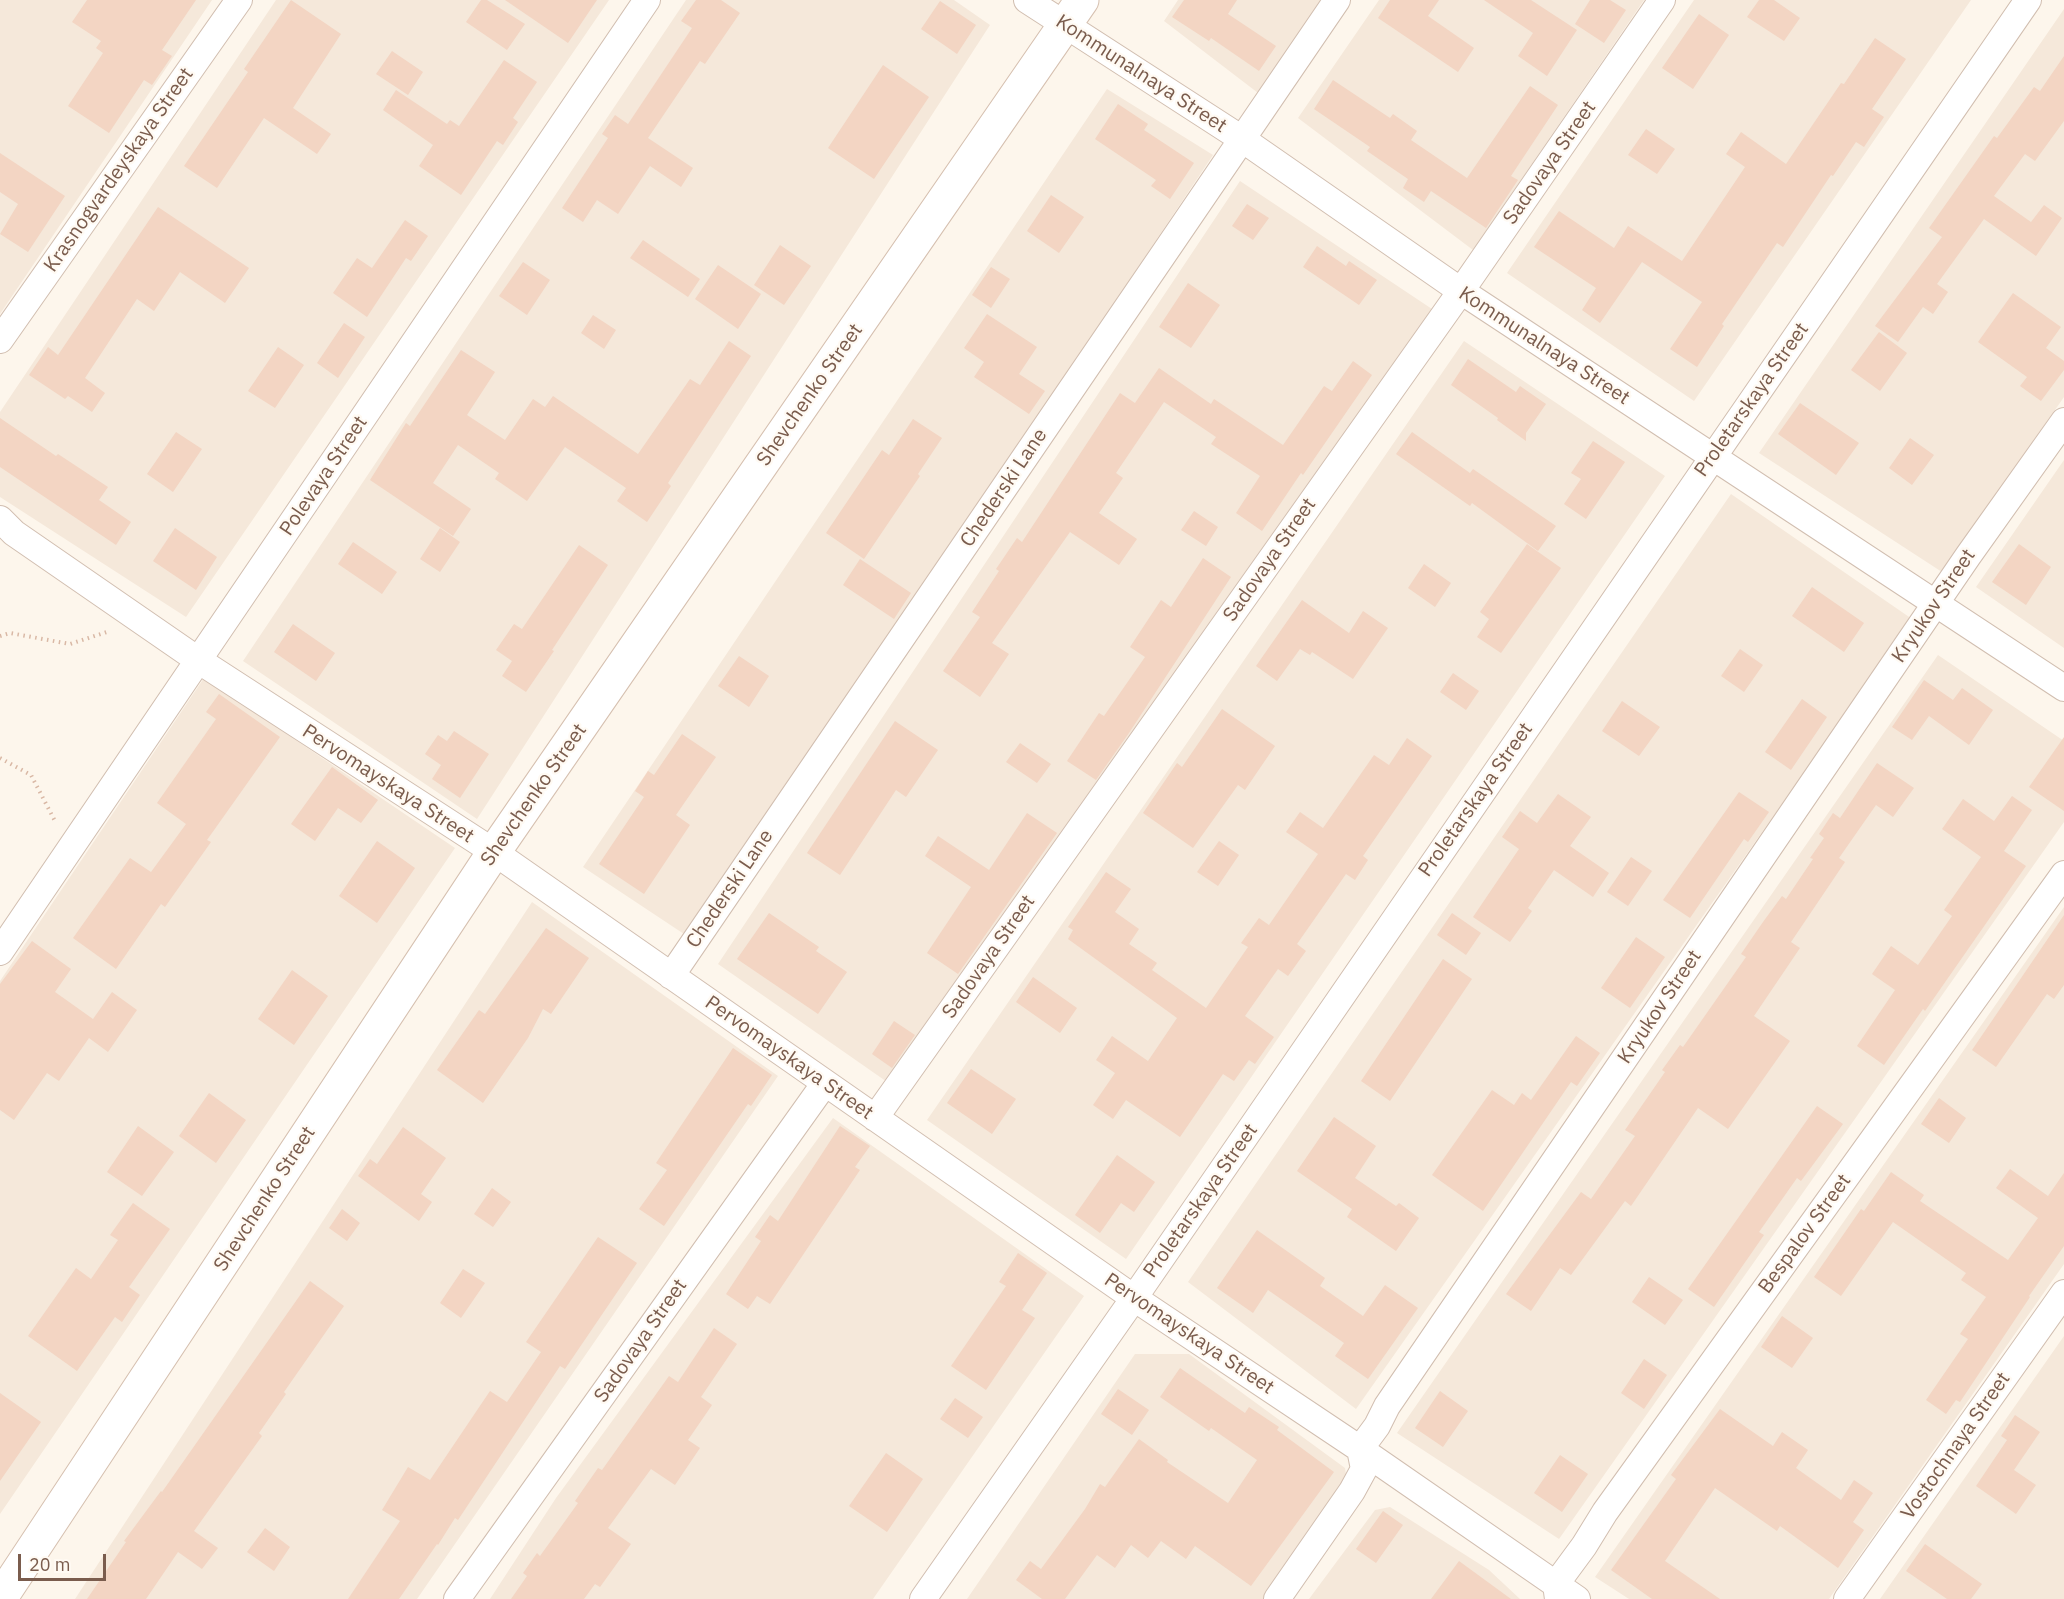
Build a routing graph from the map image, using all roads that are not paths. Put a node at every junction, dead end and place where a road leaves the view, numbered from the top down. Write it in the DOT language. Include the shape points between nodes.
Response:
graph roads {
  1 [pos="239,0"];
  2 [pos="648,0"];
  3 [pos="1027,0"];
  4 [pos="1336,0"];
  5 [pos="1662,0"];
  6 [pos="2028,0"];
  7 [pos="1074,13"];
  8 [pos="1242,139"];
  9 [pos="1461,291"];
  10 [pos="0,340"];
  11 [pos="2064,421"];
  12 [pos="1713,456"];
  13 [pos="0,519"];
  14 [pos="1936,603"];
  15 [pos="198,660"];
  16 [pos="2064,688"];
  17 [pos="494,852"];
  18 [pos="2064,874"];
  19 [pos="0,952"];
  20 [pos="671,976"];
  21 [pos="825,1083"];
  22 [pos="875,1118"];
  23 [pos="2064,1293"];
  24 [pos="1134,1298"];
  25 [pos="1360,1449"];
  26 [pos="1557,1591"];
  27 [pos="0,1599"];
  28 [pos="458,1599"];
  29 [pos="923,1599"];
  30 [pos="1277,1599"];
  31 [pos="1577,1599"];
  32 [pos="1847,1599"];
  1 -- 10 [label="street, Krasnogvardeyskaya Street"];
  2 -- 15 [label="street, Polevaya Street"];
  3 -- 7 [label="street, Kommunalnaya Street"];
  4 -- 8 [label="street, Chederski Lane"];
  5 -- 9 [label="street, Sadovaya Street"];
  6 -- 12 [label="street, Proletarskaya Street"];
  7 -- 8 [label="street, Kommunalnaya Street"];
  7 -- 17 [label="street, Shevchenko Street"];
  8 -- 9 [label="street, Kommunalnaya Street"];
  8 -- 20 [label="street, Chederski Lane"];
  9 -- 12 [label="street, Kommunalnaya Street"];
  9 -- 22 [label="street, Sadovaya Street"];
  11 -- 14 [label="street, Kryukov Street"];
  12 -- 14 [label="street, Kommunalnaya Street"];
  12 -- 24 [label="street, Proletarskaya Street"];
  13 -- 15 [label="street, Pervomayskaya Street" via="14,533"];
  14 -- 16 [label="street, Kommunalnaya Street"];
  14 -- 25 [label="street, Kryukov Street"];
  15 -- 17 [label="street, Pervomayskaya Street"];
  15 -- 19 [label="street, Polevaya Street"];
  17 -- 20 [label="street, Pervomayskaya Street"];
  17 -- 27 [label="street, Shevchenko Street"];
  18 -- 26 [label="street, Bespalov Street" via="1619,1492"];
  20 -- 21 [label="street, Pervomayskaya Street"];
  21 -- 22 [label="street, Pervomayskaya Street"];
  21 -- 28 [label="street, Sadovaya Street"];
  22 -- 24 [label="street, Pervomayskaya Street"];
  23 -- 32 [label="street, Vostochnaya Street"];
  24 -- 25 [label="street, Pervomayskaya Street"];
  24 -- 29 [label="street, Proletarskaya Street"];
  25 -- 26 [label="street, Pervomayskaya Street"];
  25 -- 30 [label="street" via="1364,1469 1352,1491"];
  26 -- 31 [label="street, Pervomayskaya Street"];
}
